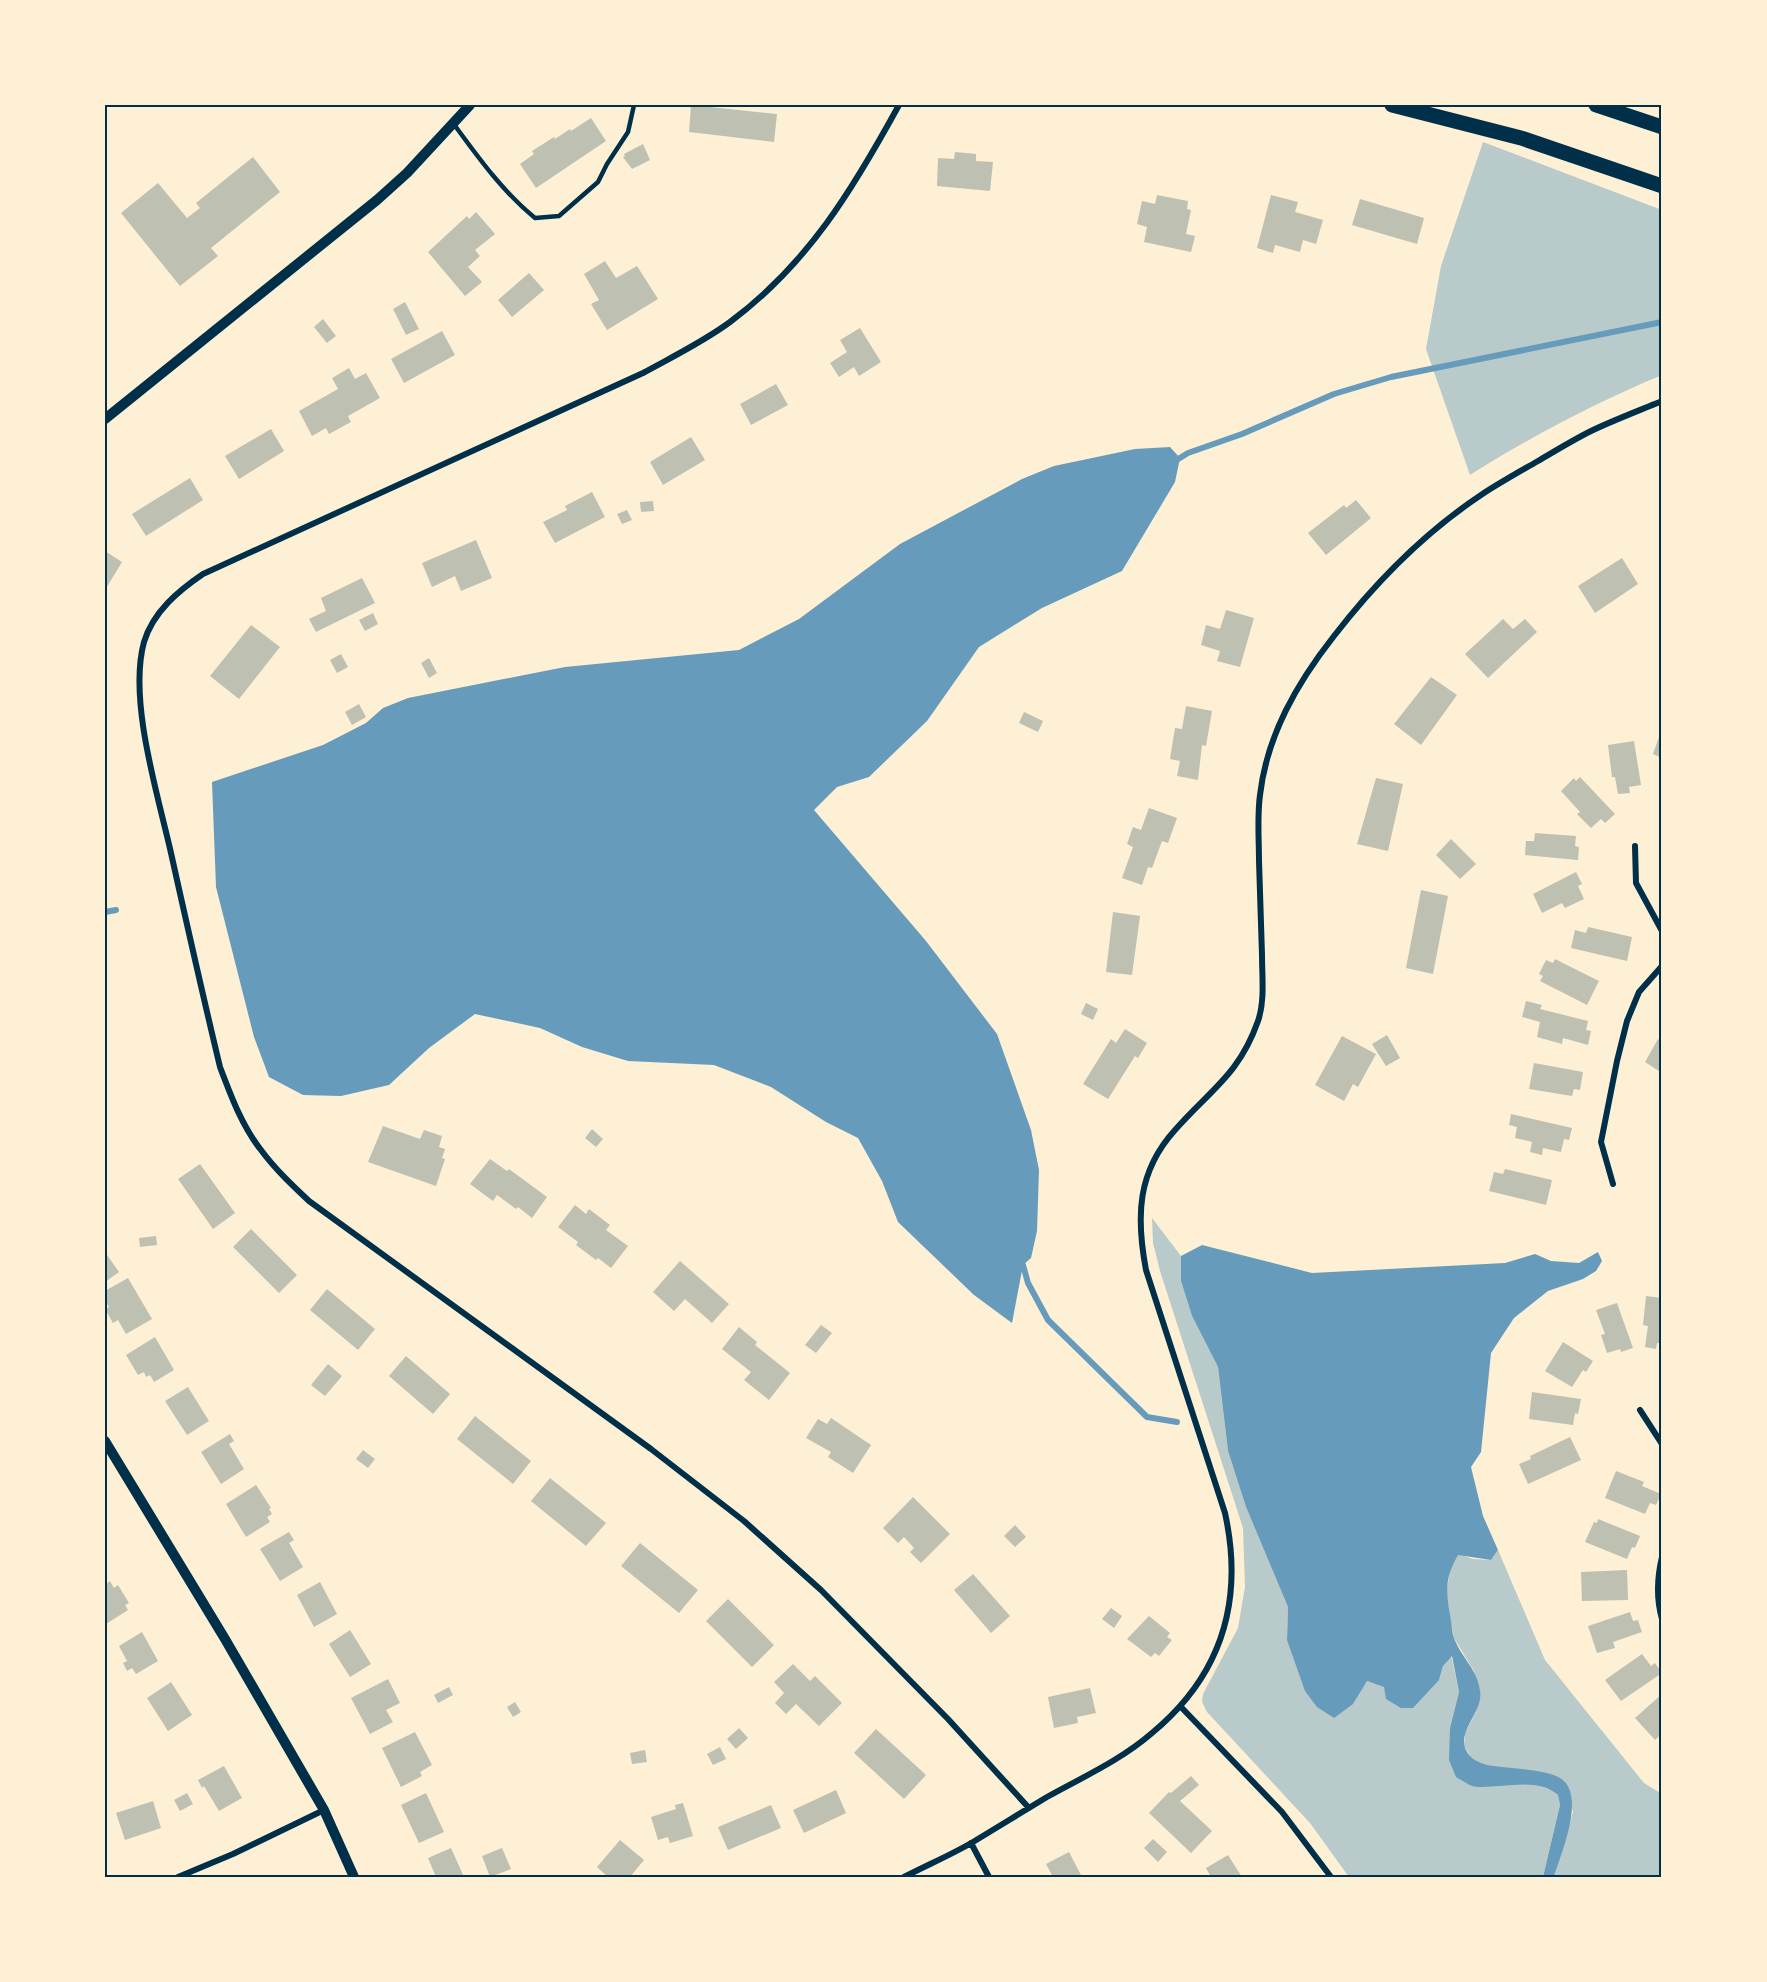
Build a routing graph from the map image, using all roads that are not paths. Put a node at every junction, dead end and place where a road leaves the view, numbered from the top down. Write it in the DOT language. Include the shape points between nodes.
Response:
graph roads {
  1 [pos="470,105"];
  2 [pos="634,105"];
  3 [pos="899,105"];
  4 [pos="1392,105"];
  5 [pos="1596,105"];
  6 [pos="453,123"];
  7 [pos="1662,127"];
  8 [pos="1662,186"];
  9 [pos="1662,401"];
  10 [pos="105,419"];
  11 [pos="1635,846"];
  12 [pos="1662,931"];
  13 [pos="1662,966"];
  14 [pos="1613,1184"];
  15 [pos="1640,1410"];
  16 [pos="105,1441"];
  17 [pos="1662,1444"];
  18 [pos="1662,1557"];
  19 [pos="1662,1619"];
  20 [pos="1181,1707"];
  21 [pos="1029,1808"];
  22 [pos="324,1810"];
  23 [pos="971,1843"];
  24 [pos="177,1877"];
  25 [pos="354,1877"];
  26 [pos="904,1877"];
  27 [pos="989,1877"];
  28 [pos="1331,1877"];
  1 -- 6 [label="street"];
  2 -- 6 [label="lane" via="628,132 598,182 558,216 535,218 519,205"];
  3 -- 21 [label="street" via="860,175 826,225 798,260 749,307 704,339 643,373 203,574 169,601 145,641 140,705 220,1067 232,1100 260,1149 309,1201 744,1521 821,1590"];
  4 -- 8 [label="main road" via="1521,138"];
  5 -- 7 [label="main road"];
  6 -- 10 [label="street" via="377,200"];
  9 -- 20 [label="street" via="1590,431 1480,495 1396,565 1366,595 1320,653 1297,689 1271,744 1258,826 1263,986 1259,1018 1236,1067 1162,1146 1147,1176 1140,1210 1146,1270 1226,1513 1233,1563 1229,1609 1222,1633 1213,1657"];
  11 -- 12 [label="street" via="1636,884"];
  13 -- 14 [label="street" via="1639,992 1617,1061 1601,1142"];
  15 -- 17 [label="street"];
  16 -- 22 [label="street"];
  18 -- 19 [label="street" via="1658,1598"];
  20 -- 21 [label="street" via="1124,1754"];
  20 -- 28 [label="street" via="1282,1812"];
  21 -- 23 [label="street"];
  22 -- 24 [label="street"];
  22 -- 25 [label="street"];
  23 -- 26 [label="street"];
  23 -- 27 [label="street"];
}
